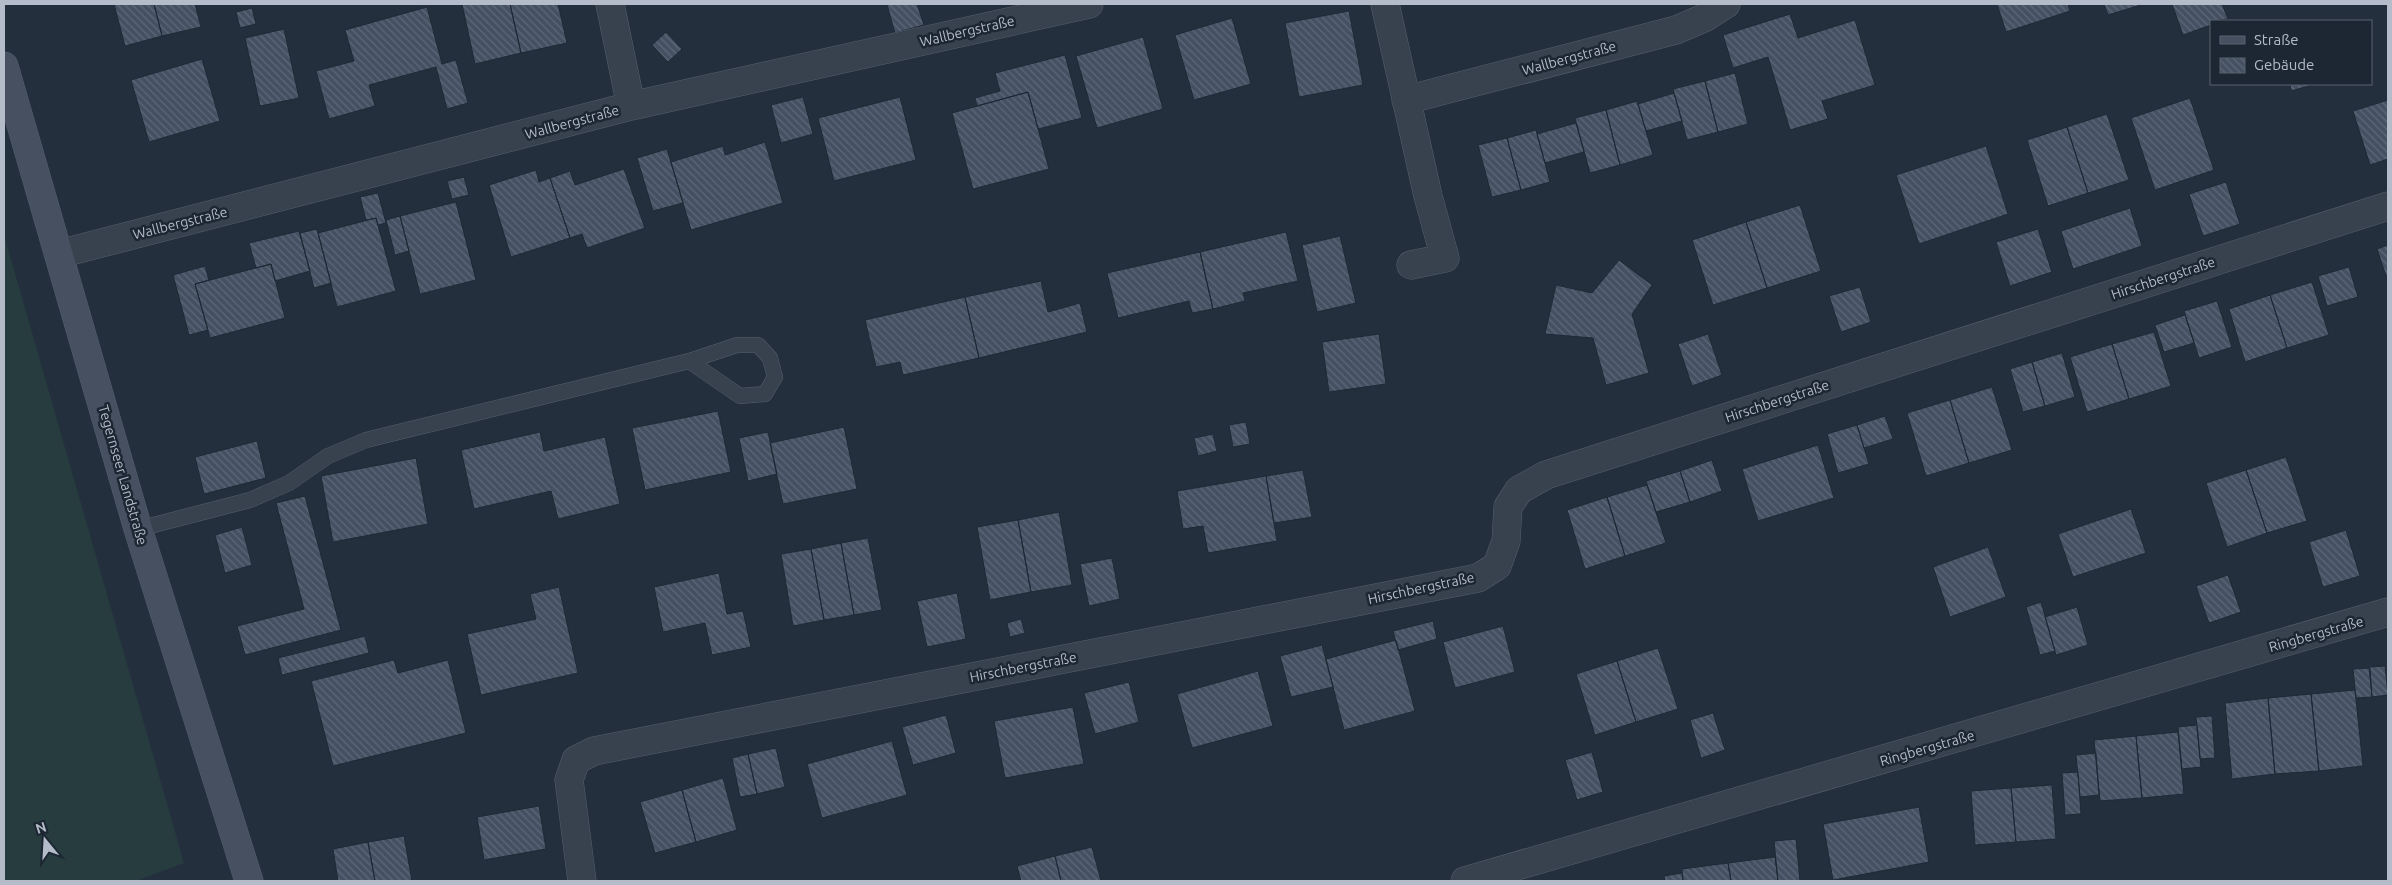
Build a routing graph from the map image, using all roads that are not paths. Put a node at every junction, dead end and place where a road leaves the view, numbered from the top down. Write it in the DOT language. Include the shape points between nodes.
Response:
graph roads {
  1 [pos="610,4"];
  2 [pos="1090,4"];
  3 [pos="1385,4"];
  4 [pos="1726,4"];
  5 [pos="4,66"];
  6 [pos="1406,100"];
  7 [pos="631,106"];
  8 [pos="2388,206"];
  9 [pos="59,254"];
  10 [pos="1411,265"];
  11 [pos="689,361"];
  12 [pos="138,529"];
  13 [pos="2388,612"];
  14 [pos="249,881"];
  15 [pos="582,881"];
  16 [pos="1465,881"];
  1 -- 7 [label="street"];
  2 -- 7 [label="street, Wallbergstraße"];
  3 -- 6 [label="street"];
  4 -- 6 [label="street, Wallbergstraße" via="1676,30"];
  5 -- 9 [label="main road, Tegernseer Landstraße"];
  6 -- 10 [label="street" via="1445,258"];
  7 -- 9 [label="street, Wallbergstraße"];
  8 -- 15 [label="street, Hirschbergstraße" via="1546,475 1519,490 1508,507 1506,540 1497,566 1478,578 594,750 576,760 569,780"];
  9 -- 12 [label="main road, Tegernseer Landstraße"];
  11 -- 11 [label="lane" via="737,344 758,345 770,358 775,377 765,394 740,396"];
  11 -- 12 [label="lane" via="366,440 328,456 289,483 250,500"];
  12 -- 14 [label="main road, Tegernseer Landstraße"];
  13 -- 16 [label="street, Ringbergstraße"];
}
